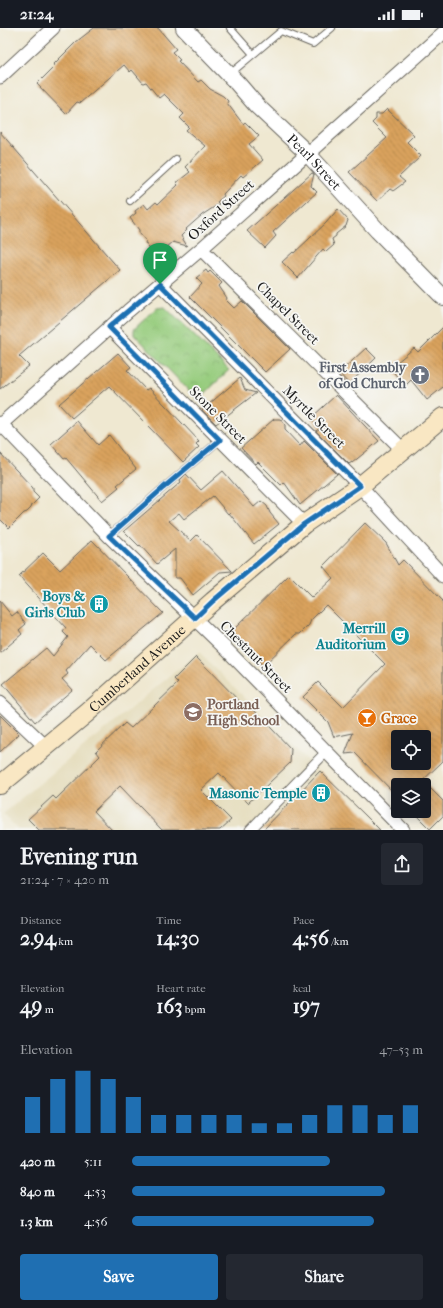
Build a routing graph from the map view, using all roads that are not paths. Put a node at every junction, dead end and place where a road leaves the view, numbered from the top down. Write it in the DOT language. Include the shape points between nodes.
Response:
graph roads {
  1 [pos="53,28"];
  2 [pos="184,28"];
  3 [pos="230,28"];
  4 [pos="332,28"];
  5 [pos="443,33"];
  6 [pos="253,54"];
  7 [pos="229,75"];
  8 [pos="0,77"];
  9 [pos="308,154"];
  10 [pos="176,159"];
  11 [pos="130,201"];
  12 [pos="201,249"];
  13 [pos="160,284"];
  14 [pos="443,298"];
  15 [pos="109,327"];
  16 [pos="443,417"];
  17 [pos="0,424"];
  18 [pos="220,440"];
  19 [pos="404,451"];
  20 [pos="360,486"];
  21 [pos="304,524"];
  22 [pos="109,536"];
  23 [pos="443,576"];
  24 [pos="195,618"];
  25 [pos="0,703"];
  26 [pos="46,747"];
  27 [pos="327,751"];
  28 [pos="0,785"];
  29 [pos="250,830"];
  30 [pos="403,830"];
  1 -- 8 [label="street"];
  2 -- 7 [label="street, Pearl Street"];
  3 -- 6 [label="lane"];
  4 -- 6 [label="lane" via="313,44 281,31"];
  5 -- 9 [label="street, Oxford Street"];
  6 -- 7 [label="lane"];
  7 -- 9 [label="street, Pearl Street" via="257,106"];
  9 -- 12 [label="street, Oxford Street"];
  9 -- 14 [label="street, Pearl Street"];
  10 -- 11 [label="lane"];
  12 -- 13 [label="street, Oxford Street"];
  12 -- 19 [label="street, Chapel Street"];
  13 -- 15 [label="street, Oxford Street"];
  13 -- 20 [label="street, Myrtle Street"];
  15 -- 17 [label="street, Oxford Street"];
  15 -- 18 [label="street, Stone Street"];
  16 -- 19 [label="main road, Cumberland Avenue"];
  17 -- 22 [label="street, Chestnut Street"];
  18 -- 21 [label="street, Stone Street"];
  18 -- 22 [label="lane"];
  19 -- 20 [label="main road, Cumberland Avenue"];
  20 -- 21 [label="main road, Cumberland Avenue"];
  20 -- 23 [label="street, Myrtle Street"];
  21 -- 24 [label="main road, Cumberland Avenue"];
  22 -- 24 [label="street, Chestnut Street"];
  24 -- 26 [label="main road, Cumberland Avenue"];
  24 -- 27 [label="street, Chestnut Street"];
  25 -- 26 [label="street"];
  26 -- 28 [label="main road, Cumberland Avenue"];
  27 -- 29 [label="street"];
  27 -- 30 [label="street, Chestnut Street"];
}
